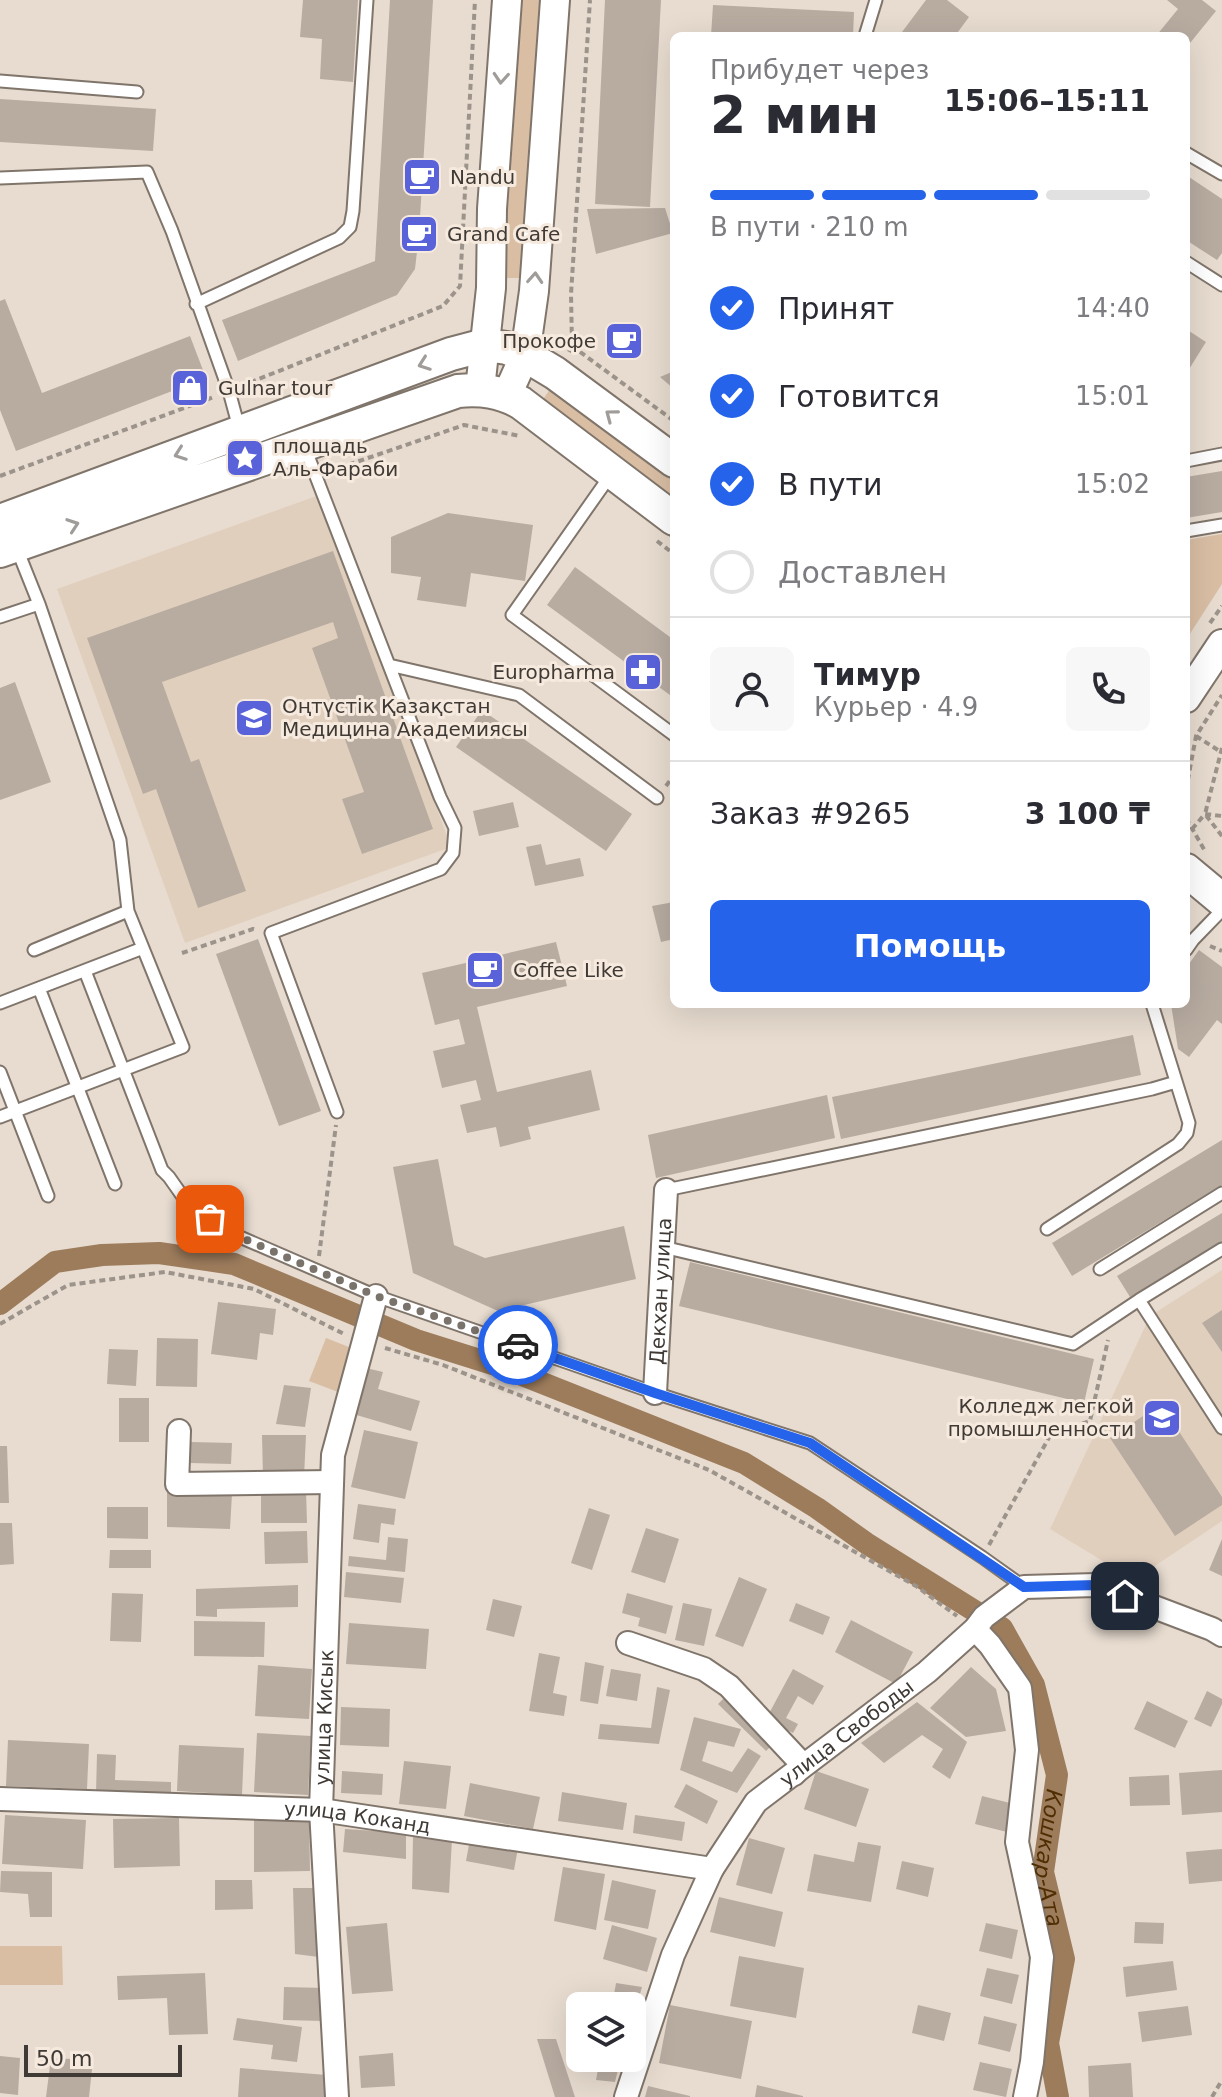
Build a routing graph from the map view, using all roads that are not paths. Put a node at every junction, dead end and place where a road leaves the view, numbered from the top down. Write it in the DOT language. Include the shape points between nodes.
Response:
graph roads {
  1 [pos="367,0"];
  2 [pos="507,0"];
  3 [pos="555,0"];
  4 [pos="876,0"];
  5 [pos="866,32"];
  6 [pos="0,81"];
  7 [pos="137,92"];
  8 [pos="1190,155"];
  9 [pos="1222,174"];
  10 [pos="0,178"];
  11 [pos="1190,265"];
  12 [pos="1222,285"];
  13 [pos="196,304"];
  14 [pos="485,345"];
  15 [pos="525,355"];
  16 [pos="494,392"];
  17 [pos="240,432"];
  18 [pos="304,444"];
  19 [pos="1222,454"];
  20 [pos="670,458"];
  21 [pos="1190,460"];
  22 [pos="612,473"];
  23 [pos="1222,525"];
  24 [pos="663,528"];
  25 [pos="1190,530"];
  26 [pos="4,534"];
  27 [pos="39,604"];
  28 [pos="0,617"];
  29 [pos="1222,644"];
  30 [pos="389,665"];
  31 [pos="1190,692"];
  32 [pos="670,732"];
  33 [pos="657,798"];
  34 [pos="1200,865"];
  35 [pos="1222,900"];
  36 [pos="1222,910"];
  37 [pos="128,911"];
  38 [pos="1190,944"];
  39 [pos="143,948"];
  40 [pos="34,950"];
  41 [pos="85,971"];
  42 [pos="39,988"];
  43 [pos="0,1003"];
  44 [pos="1153,1008"];
  45 [pos="123,1070"];
  46 [pos="0,1072"];
  47 [pos="1176,1082"];
  48 [pos="77,1087"];
  49 [pos="15,1111"];
  50 [pos="337,1112"];
  51 [pos="0,1117"];
  52 [pos="115,1184"];
  53 [pos="666,1190"];
  54 [pos="1222,1193"];
  55 [pos="48,1196"];
  56 [pos="1047,1229"];
  57 [pos="663,1247"];
  58 [pos="1222,1249"];
  59 [pos="1100,1269"];
  60 [pos="376,1297"];
  61 [pos="1139,1300"];
  62 [pos="655,1393"];
  63 [pos="1222,1428"];
  64 [pos="179,1431"];
  65 [pos="332,1482"];
  66 [pos="1024,1587"];
  67 [pos="975,1629"];
  68 [pos="1222,1635"];
  69 [pos="628,1643"];
  70 [pos="794,1774"];
  71 [pos="0,1799"];
  72 [pos="321,1810"];
  73 [pos="712,1869"];
  74 [pos="337,2097"];
  75 [pos="626,2097"];
  76 [pos="1025,2097"];
  1 -- 13 [label="lane" via="350,227 339,238"];
  2 -- 14 [label="street, one-way"];
  15 -- 3 [label="street, one-way"];
  4 -- 5 [label="lane"];
  6 -- 7 [label="lane"];
  8 -- 9 [label="lane"];
  10 -- 13 [label="lane" via="147,172"];
  11 -- 12 [label="lane"];
  13 -- 17 [label="lane"];
  14 -- 15 [label="main road"];
  14 -- 16 [label="street"];
  14 -- 17 [label="main road, one-way"];
  15 -- 16 [label="street"];
  20 -- 15 [label="main road, one-way"];
  16 -- 18 [label="main road" via="458,391"];
  16 -- 22 [label="main road" via="531,411"];
  17 -- 26 [label="main road, one-way"];
  26 -- 18 [label="main road, one-way"];
  18 -- 30 [label="lane"];
  19 -- 21 [label="lane"];
  22 -- 24 [label="main road"];
  22 -- 32 [label="lane" via="512,615"];
  23 -- 25 [label="lane"];
  26 -- 27 [label="lane"];
  27 -- 28 [label="lane"];
  27 -- 37 [label="lane" via="120,840"];
  29 -- 31 [label="street"];
  30 -- 33 [label="lane" via="519,695"];
  30 -- 50 [label="lane" via="455,828 453,853 441,869 271,933"];
  34 -- 35 [label="main road"];
  36 -- 38 [label="lane"];
  37 -- 39 [label="lane"];
  37 -- 40 [label="lane"];
  39 -- 41 [label="lane"];
  39 -- 45 [label="lane" via="183,1047"];
  41 -- 42 [label="lane"];
  41 -- 45 [label="lane, Декхан улица"];
  42 -- 43 [label="lane"];
  42 -- 48 [label="lane"];
  44 -- 47 [label="lane"];
  45 -- 48 [label="lane"];
  45 -- 60 [label="lane, Декхан улица" via="162,1170 188,1204 233,1234"];
  46 -- 49 [label="lane"];
  47 -- 53 [label="lane"];
  47 -- 56 [label="lane" via="1189,1123 1178,1144"];
  48 -- 49 [label="lane"];
  48 -- 52 [label="lane"];
  49 -- 51 [label="lane"];
  49 -- 55 [label="lane"];
  53 -- 57 [label="street, Декхан улица"];
  54 -- 59 [label="lane"];
  57 -- 61 [label="lane" via="1073,1344"];
  57 -- 62 [label="street, Декхан улица"];
  58 -- 61 [label="lane"];
  60 -- 62 [label="lane, Декхан улица"];
  60 -- 65 [label="street, улица Кисык" via="333,1455"];
  61 -- 63 [label="lane"];
  62 -- 66 [label="lane, Декхан улица" via="810,1443"];
  64 -- 65 [label="street" via="177,1484"];
  65 -- 72 [label="street, улица Кисык"];
  66 -- 67 [label="street, улица Свободы"];
  66 -- 68 [label="street" via="1096,1585"];
  67 -- 70 [label="street, улица Свободы"];
  67 -- 76 [label="street" via="1020,1688 1027,1750 1017,1842 1042,1957"];
  69 -- 70 [label="street" via="704,1669 729,1686 803,1765"];
  70 -- 73 [label="street, улица Свободы" via="756,1802"];
  71 -- 72 [label="street, улица Коканд"];
  72 -- 73 [label="street, улица Коканд"];
  72 -- 74 [label="street, улица Кисык"];
  73 -- 75 [label="street, улица Свободы" via="673,1955"];
}
